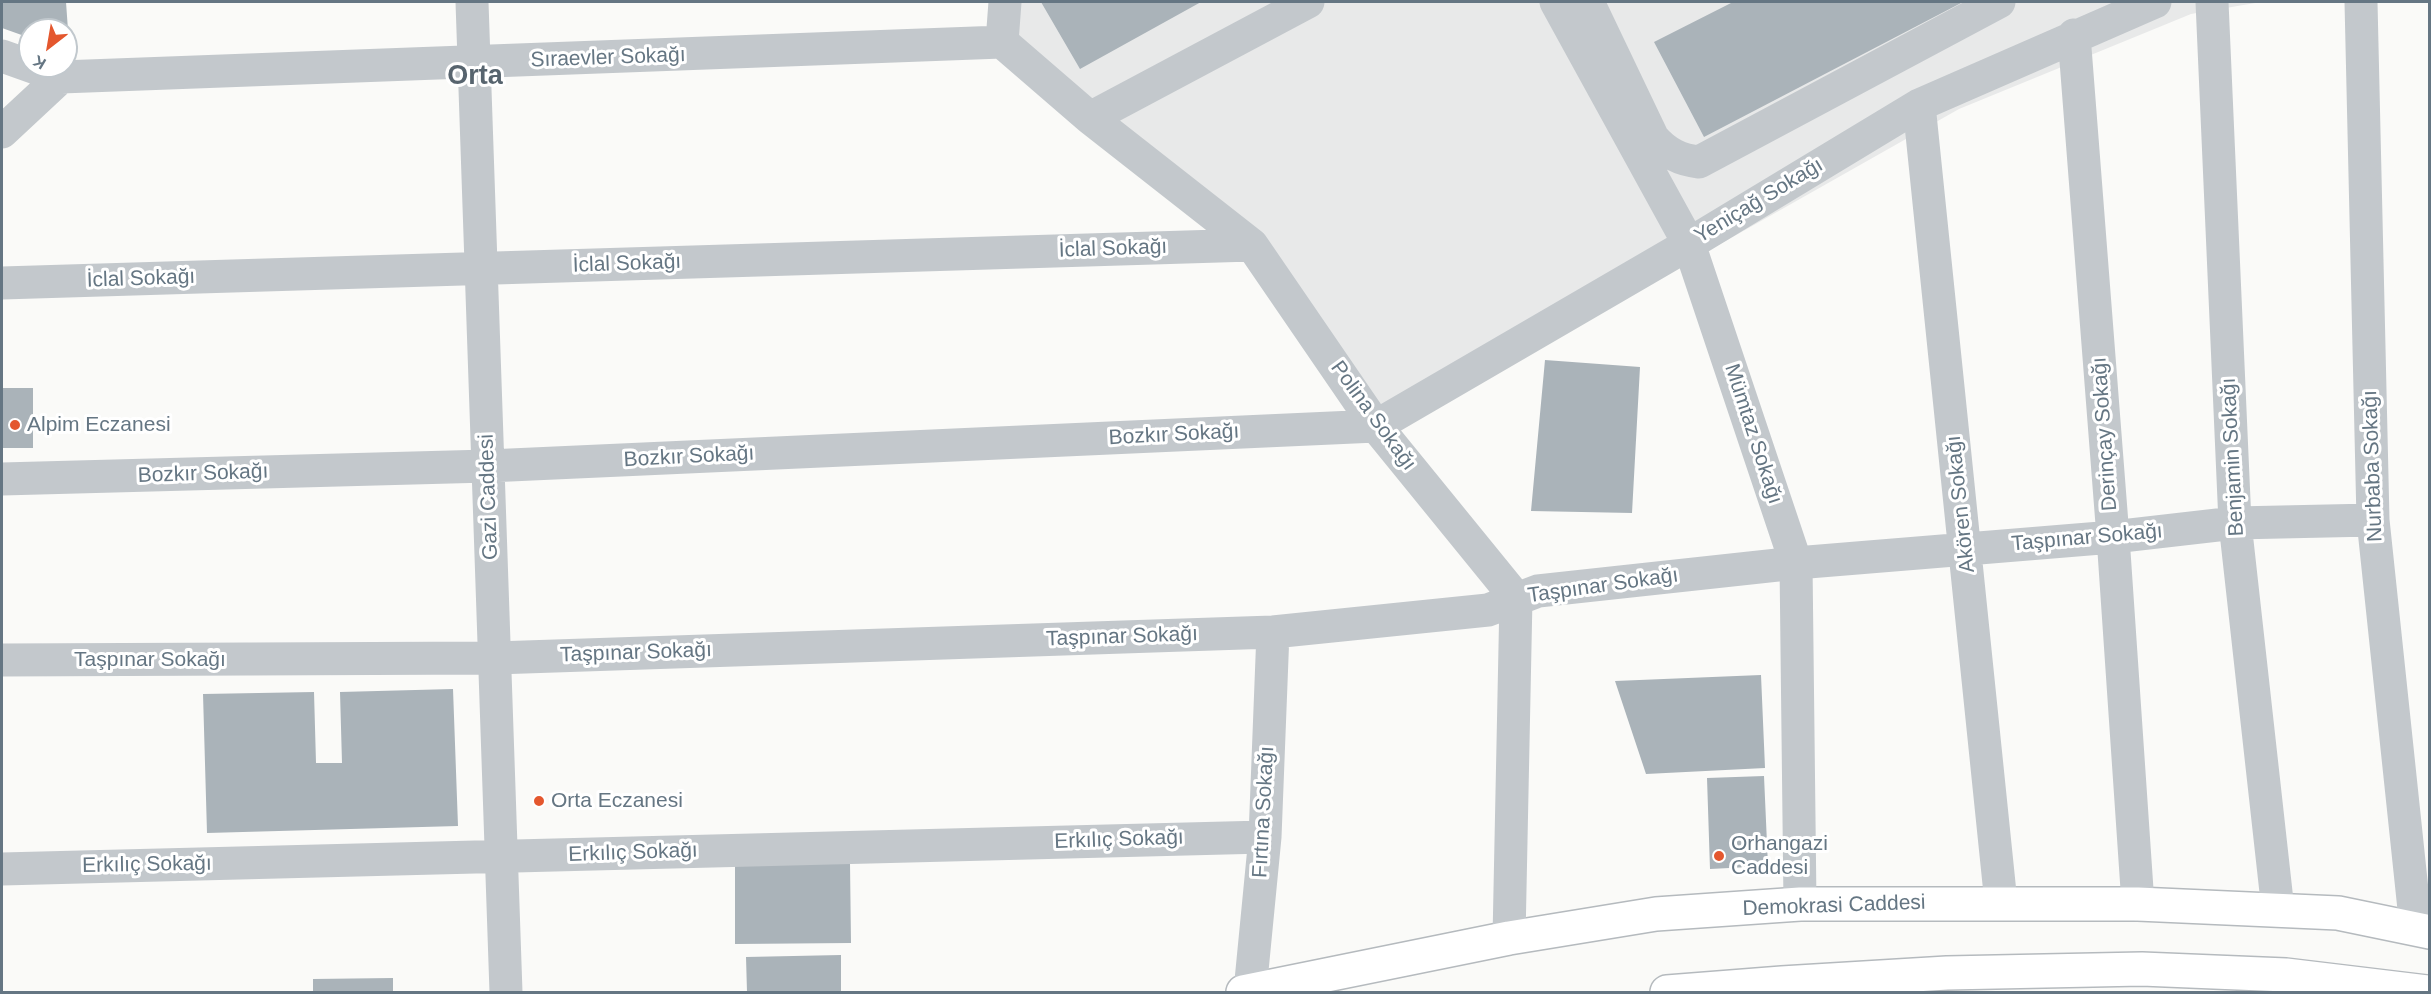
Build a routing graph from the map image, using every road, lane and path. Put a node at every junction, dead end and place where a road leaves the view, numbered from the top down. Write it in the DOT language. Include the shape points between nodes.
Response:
graph roads {
  1 [pos="472,2"];
  2 [pos="1005,2"];
  3 [pos="1308,2"];
  4 [pos="1999,2"];
  5 [pos="2155,2"];
  6 [pos="2212,2"];
  7 [pos="2361,2"];
  8 [pos="1578,5"];
  9 [pos="2074,35"];
  10 [pos="1002,42"];
  11 [pos="2,56"];
  12 [pos="18,62"];
  13 [pos="474,63"];
  14 [pos="78,76"];
  15 [pos="60,78"];
  16 [pos="1918,105"];
  17 [pos="1090,118"];
  18 [pos="2,132"];
  19 [pos="1689,244"];
  20 [pos="1252,245"];
  21 [pos="482,268"];
  22 [pos="2,283"];
  23 [pos="1376,426"];
  24 [pos="488,466"];
  25 [pos="2,479"];
  26 [pos="2373,520"];
  27 [pos="2235,523"];
  28 [pos="2113,537"];
  29 [pos="1966,549"];
  30 [pos="1796,563"];
  31 [pos="1516,598"];
  32 [pos="1273,632"];
  33 [pos="495,658"];
  34 [pos="2,660"];
  35 [pos="1265,837"];
  36 [pos="502,857"];
  37 [pos="2,869"];
  38 [pos="2001,903"];
  39 [pos="1800,904"];
  40 [pos="2138,904"];
  41 [pos="2278,910"];
  42 [pos="2423,930"];
  43 [pos="1509,938"];
  44 [pos="1246,992"];
  45 [pos="506,993"];
  46 [pos="1667,993"];
  47 [pos="2427,993"];
  1 -- 13 [label="street, Gazi Caddesi"];
  2 -- 10 [label="street"];
  3 -- 17 [label="street"];
  4 -- 8 [label="street" via="1699,162 1676,157 1653,138"];
  5 -- 9 [label="street, Yeniçağ Sokağı"];
  6 -- 27 [label="street, Benjamin Sokağı"];
  7 -- 26 [label="street, Nurbaba Sokağı"];
  8 -- 19 [label="street, Mümtaz Sokağı"];
  9 -- 16 [label="street, Yeniçağ Sokağı"];
  9 -- 28 [label="street, Derinçay Sokağı"];
  10 -- 13 [label="street, Sıraevler Sokağı"];
  10 -- 17 [label="street, Polina Sokağı"];
  11 -- 12 [label="street, Sıraevler Sokağı"];
  13 -- 14 [label="street, Sıraevler Sokağı"];
  13 -- 21 [label="street, Gazi Caddesi"];
  15 -- 18 [label="street"];
  16 -- 19 [label="street, Yeniçağ Sokağı"];
  16 -- 29 [label="street, Akören Sokağı"];
  17 -- 20 [label="street, Polina Sokağı"];
  19 -- 23 [label="street, Yeniçağ Sokağı"];
  19 -- 30 [label="street, Mümtaz Sokağı"];
  20 -- 21 [label="street, İclal Sokağı"];
  20 -- 23 [label="street, Polina Sokağı"];
  21 -- 22 [label="street, İclal Sokağı"];
  21 -- 24 [label="street, Gazi Caddesi"];
  23 -- 24 [label="street, Bozkır Sokağı"];
  23 -- 31 [label="street, Polina Sokağı"];
  24 -- 25 [label="street, Bozkır Sokağı"];
  24 -- 33 [label="street, Gazi Caddesi"];
  26 -- 27 [label="street, Taşpınar Sokağı"];
  26 -- 42 [label="street, Nurbaba Sokağı"];
  27 -- 28 [label="street, Taşpınar Sokağı"];
  27 -- 41 [label="street, Benjamin Sokağı"];
  28 -- 29 [label="street, Taşpınar Sokağı"];
  28 -- 40 [label="street, Derinçay Sokağı"];
  29 -- 30 [label="street, Taşpınar Sokağı"];
  29 -- 38 [label="street, Akören Sokağı"];
  30 -- 31 [label="street, Taşpınar Sokağı" via="1538,591"];
  30 -- 39 [label="street, Mümtaz Sokağı"];
  31 -- 32 [label="street, Taşpınar Sokağı" via="1488,610"];
  31 -- 43 [label="street"];
  32 -- 33 [label="street, Taşpınar Sokağı"];
  32 -- 35 [label="street, Fırtına Sokağı"];
  33 -- 34 [label="street, Taşpınar Sokağı"];
  33 -- 36 [label="street, Gazi Caddesi"];
  35 -- 36 [label="street, Erkılıç Sokağı"];
  35 -- 44 [label="street, Fırtına Sokağı"];
  36 -- 37 [label="street, Erkılıç Sokağı"];
  36 -- 45 [label="street, Gazi Caddesi"];
  38 -- 39 [label="main road, Demokrasi Caddesi"];
  38 -- 40 [label="main road, Demokrasi Caddesi"];
  39 -- 43 [label="main road, Demokrasi Caddesi" via="1656,914"];
  40 -- 41 [label="main road, Demokrasi Caddesi"];
  41 -- 42 [label="main road, Demokrasi Caddesi" via="2338,913"];
  43 -- 44 [label="main road, Demokrasi Caddesi"];
  46 -- 47 [label="main road" via="1947,973 2142,969 2286,975"];
}
